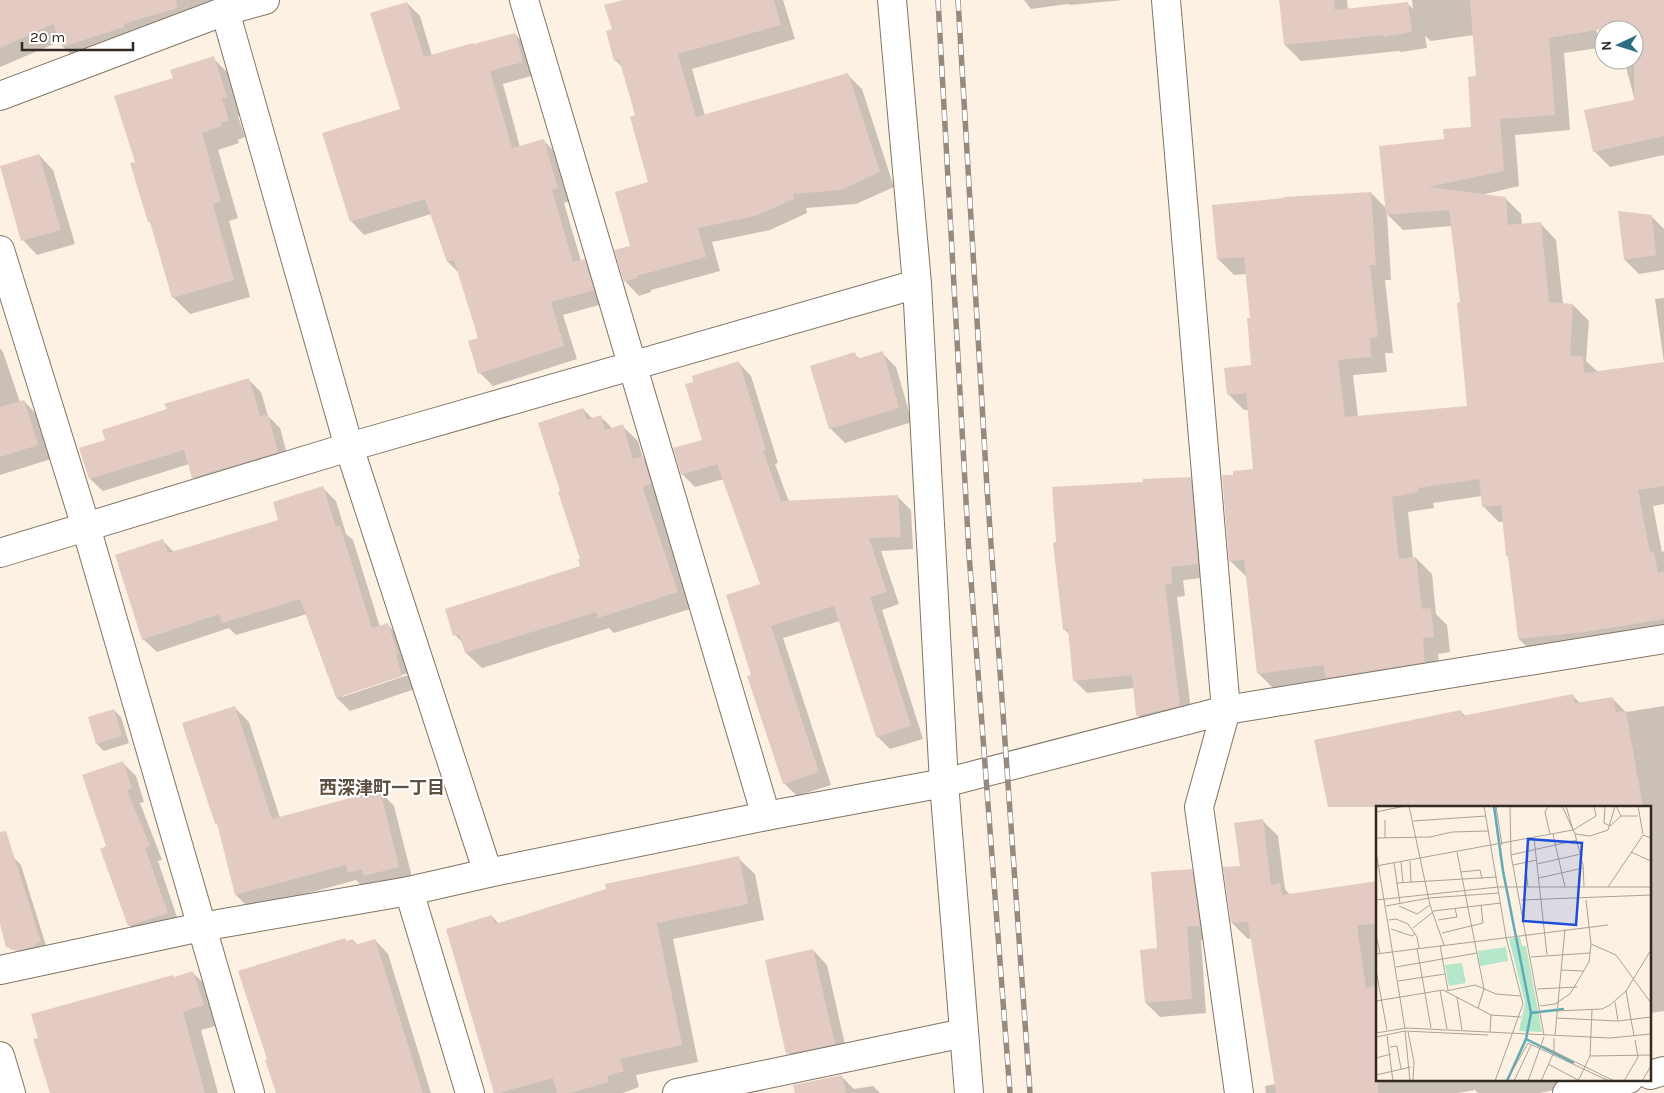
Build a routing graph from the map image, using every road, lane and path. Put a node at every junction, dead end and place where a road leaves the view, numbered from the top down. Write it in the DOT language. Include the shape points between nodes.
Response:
graph roads {
  1 [pos="265,0"];
  2 [pos="524,0"];
  3 [pos="892,0"];
  4 [pos="1166,0"];
  5 [pos="225,11"];
  6 [pos="0,96"];
  7 [pos="0,250"];
  8 [pos="917,284"];
  9 [pos="633,366"];
  10 [pos="349,447"];
  11 [pos="86,527"];
  12 [pos="0,552"];
  13 [pos="1664,639"];
  14 [pos="1226,710"];
  15 [pos="944,784"];
  16 [pos="766,816"];
  17 [pos="488,873"];
  18 [pos="409,891"];
  19 [pos="201,927"];
  20 [pos="0,970"];
  21 [pos="964,1033"];
  22 [pos="0,1056"];
  23 [pos="1625,1080"];
  24 [pos="11,1093"];
  25 [pos="250,1093"];
  26 [pos="470,1093"];
  27 [pos="677,1093"];
  28 [pos="969,1093"];
  29 [pos="1239,1093"];
  30 [pos="1567,1093"];
  1 -- 5 [label="street"];
  2 -- 9 [label="street"];
  3 -- 8 [label="street"];
  4 -- 14 [label="street"];
  5 -- 6 [label="street"];
  5 -- 10 [label="street"];
  7 -- 11 [label="street"];
  8 -- 9 [label="street"];
  8 -- 15 [label="street"];
  9 -- 10 [label="street"];
  9 -- 16 [label="street"];
  10 -- 11 [label="street"];
  10 -- 17 [label="street"];
  11 -- 12 [label="street"];
  11 -- 19 [label="street"];
  13 -- 14 [label="street"];
  14 -- 15 [label="street"];
  14 -- 29 [label="street" via="1199,807"];
  15 -- 16 [label="street"];
  15 -- 21 [label="street"];
  16 -- 17 [label="street"];
  17 -- 18 [label="street"];
  18 -- 19 [label="street"];
  18 -- 26 [label="street"];
  19 -- 20 [label="street"];
  19 -- 25 [label="street"];
  21 -- 27 [label="street"];
  21 -- 28 [label="street"];
  22 -- 24 [label="street"];
  23 -- 30 [label="street"];
}
